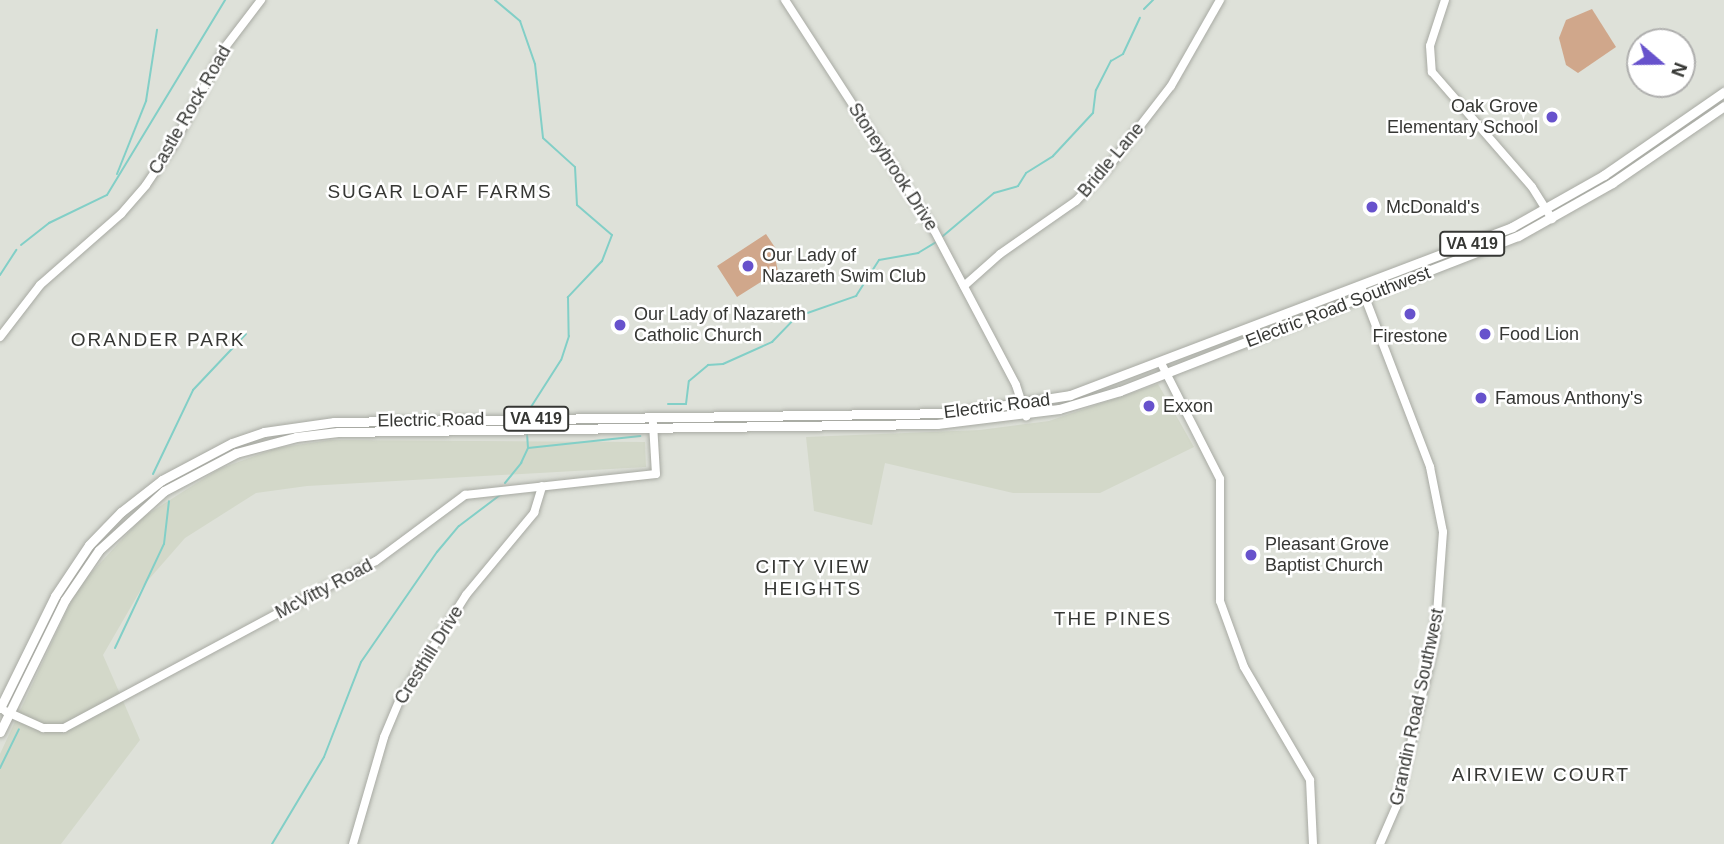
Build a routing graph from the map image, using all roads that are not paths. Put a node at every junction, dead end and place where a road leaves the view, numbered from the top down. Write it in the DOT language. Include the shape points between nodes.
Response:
graph roads {
  1 [pos="261,0"];
  2 [pos="785,0"];
  3 [pos="1220,0"];
  4 [pos="1445,0"];
  5 [pos="1724,92"];
  6 [pos="1724,106"];
  7 [pos="1546,209"];
  8 [pos="1552,219"];
  9 [pos="964,286"];
  10 [pos="1363,292"];
  11 [pos="0,337"];
  12 [pos="1196,350"];
  13 [pos="1161,363"];
  14 [pos="1165,373"];
  15 [pos="1025,411"];
  16 [pos="653,422"];
  17 [pos="542,486"];
  18 [pos="0,708"];
  19 [pos="9,713"];
  20 [pos="0,733"];
  21 [pos="353,844"];
  22 [pos="1313,844"];
  23 [pos="1380,844"];
  1 -- 11 [label="street, Castle Rock Road" via="226,46 146,185 121,214 51,274"];
  2 -- 9 [label="street, Stoneybrook Drive" via="934,230"];
  3 -- 9 [label="street, Bridle Lane" via="1171,86 1106,170 1076,201 1000,254"];
  4 -- 7 [label="street" via="1430,46 1432,72"];
  5 -- 7 [label="main road, Electric Road Southwest / VA 419"];
  6 -- 8 [label="main road, Electric Road Southwest / VA 419"];
  7 -- 8 [label="street"];
  7 -- 10 [label="main road, Electric Road Southwest / VA 419"];
  8 -- 10 [label="main road, Electric Road Southwest / VA 419"];
  9 -- 15 [label="street, Stoneybrook Drive"];
  10 -- 12 [label="main road, Electric Road Southwest / VA 419"];
  10 -- 14 [label="main road, Electric Road Southwest / VA 419"];
  10 -- 23 [label="street, Grandin Road Southwest" via="1430,467 1443,532 1435,644 1396,807"];
  12 -- 13 [label="main road, Electric Road / VA 419"];
  13 -- 14 [label="street"];
  13 -- 15 [label="main road, Electric Road / VA 419"];
  14 -- 15 [label="main road, Electric Road / VA 419" via="1120,391"];
  14 -- 22 [label="street" via="1220,479 1220,601 1241,660 1310,780"];
  15 -- 16 [label="main road, Electric Road / VA 419" via="937,424"];
  16 -- 17 [label="street, McVitty Road" via="656,474"];
  16 -- 18 [label="main road, Electric Road / VA 419" via="334,422 264,432 211,452 136,499 89,545 55,596"];
  16 -- 19 [label="main road, Electric Road / VA 419" via="338,432 268,443 216,461 146,504 99,550 65,600"];
  17 -- 19 [label="street, McVitty Road" via="486,489 462,496 376,561 64,728 43,728"];
  17 -- 21 [label="street, Cresthill Drive" via="534,513 466,595 400,699 384,737"];
  18 -- 19 [label="street, McVitty Road"];
  19 -- 20 [label="main road, Electric Road / VA 419"];
}
